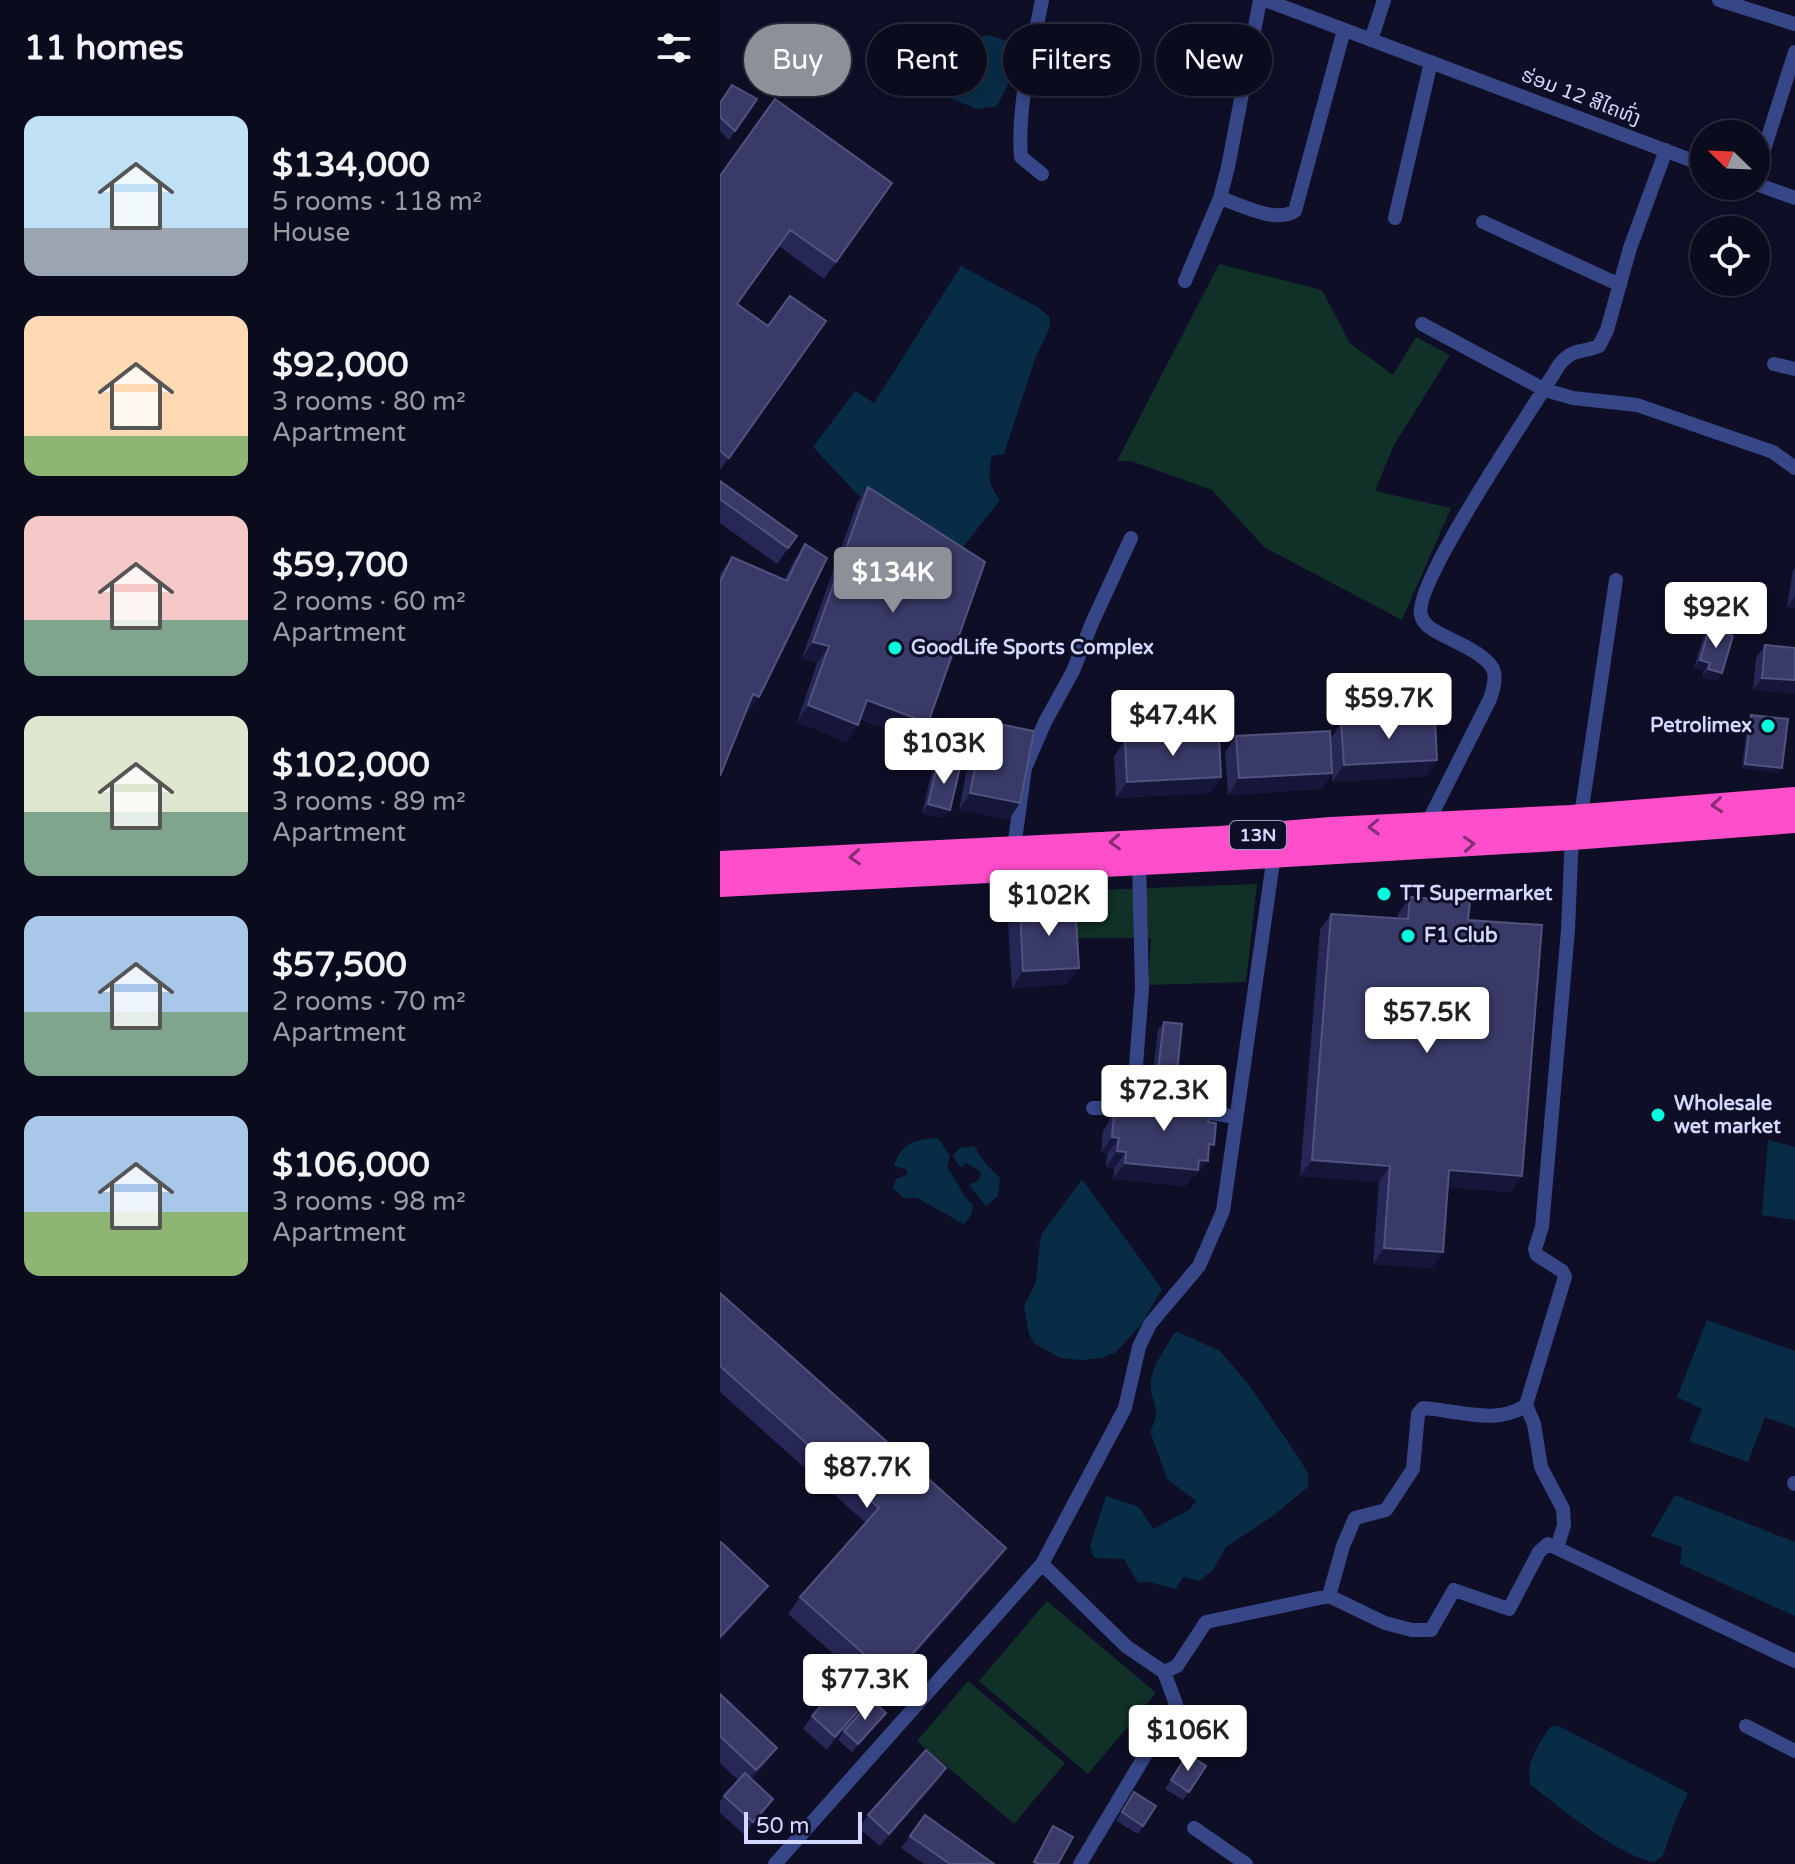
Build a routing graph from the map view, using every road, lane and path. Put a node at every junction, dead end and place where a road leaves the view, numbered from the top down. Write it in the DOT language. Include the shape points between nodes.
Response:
graph roads {
  1 [pos="1042,0"];
  2 [pos="1262,0"];
  3 [pos="1384,0"];
  4 [pos="1719,0"];
  5 [pos="1795,24"];
  6 [pos="1344,30"];
  7 [pos="1371,40"];
  8 [pos="1795,52"];
  9 [pos="1431,62"];
  10 [pos="1770,131"];
  11 [pos="1666,150"];
  12 [pos="1690,159"];
  13 [pos="1042,174"];
  14 [pos="1770,189"];
  15 [pos="1220,198"];
  16 [pos="1795,198"];
  17 [pos="1395,218"];
  18 [pos="1483,222"];
  19 [pos="1185,281"];
  20 [pos="1620,285"];
  21 [pos="1422,324"];
  22 [pos="1774,364"];
  23 [pos="1795,369"];
  24 [pos="1545,390"];
  25 [pos="1795,468"];
  26 [pos="1131,538"];
  27 [pos="1616,580"];
  28 [pos="1795,799"];
  29 [pos="1795,821"];
  30 [pos="1575,823"];
  31 [pos="1426,826"];
  32 [pos="1014,848"];
  33 [pos="1274,855"];
  34 [pos="1139,862"];
  35 [pos="720,863"];
  36 [pos="720,885"];
  37 [pos="1093,1108"];
  38 [pos="1176,1108"];
  39 [pos="1236,1117"];
  40 [pos="1526,1405"];
  41 [pos="1557,1548"];
  42 [pos="1042,1564"];
  43 [pos="1329,1596"];
  44 [pos="1795,1661"];
  45 [pos="1164,1672"];
  46 [pos="1746,1726"];
  47 [pos="1795,1751"];
  48 [pos="1194,1828"];
  49 [pos="784,1861"];
  50 [pos="1080,1864"];
  51 [pos="1246,1864"];
  1 -- 13 [label="street" via="1020,140 1021,157"];
  2 -- 6 [label="street, ຮ່ອມ 12 ສີໄຄທົ່ງ"];
  2 -- 15 [label="street"];
  3 -- 7 [label="street"];
  4 -- 5 [label="street"];
  6 -- 7 [label="street, ຮ່ອມ 12 ສີໄຄທົ່ງ"];
  6 -- 15 [label="street" via="1295,211 1276,216"];
  7 -- 9 [label="street, ຮ່ອມ 12 ສີໄຄທົ່ງ"];
  8 -- 10 [label="street"];
  9 -- 11 [label="street, ຮ່ອມ 12 ສີໄຄທົ່ງ"];
  9 -- 17 [label="street"];
  11 -- 12 [label="street, ຮ່ອມ 12 ສີໄຄທົ່ງ"];
  11 -- 20 [label="street"];
  14 -- 16 [label="street"];
  15 -- 19 [label="street"];
  18 -- 20 [label="street"];
  20 -- 24 [label="street" via="1599,346 1568,354"];
  21 -- 24 [label="street"];
  22 -- 23 [label="street"];
  24 -- 25 [label="street" via="1637,405 1773,452"];
  24 -- 31 [label="street" via="1445,547 1421,603 1427,626 1482,658 1494,670 1495,683"];
  26 -- 32 [label="street" via="1025,768"];
  27 -- 30 [label="street"];
  28 -- 30 [label="highway, 13N, one-way"];
  29 -- 30 [label="highway, 13N"];
  30 -- 31 [label="highway, 13N"];
  33 -- 30 [label="highway, 13N, one-way"];
  30 -- 40 [label="street" via="1542,1227 1535,1249 1565,1277"];
  31 -- 32 [label="highway, 13N, one-way"];
  32 -- 35 [label="highway, 13N, one-way"];
  33 -- 34 [label="highway, 13N"];
  33 -- 39 [label="street"];
  34 -- 36 [label="highway, 13N"];
  34 -- 37 [label="street" via="1139,1102"];
  38 -- 39 [label="street"];
  39 -- 42 [label="street" via="1223,1211 1199,1266 1150,1324 1125,1408"];
  40 -- 41 [label="street" via="1541,1467 1563,1509"];
  40 -- 43 [label="street" via="1515,1414 1499,1416 1423,1408 1413,1469 1386,1510 1355,1518"];
  41 -- 43 [label="street" via="1548,1544 1539,1552 1509,1609 1454,1590 1431,1630 1385,1623"];
  41 -- 44 [label="street"];
  42 -- 45 [label="street" via="1127,1647"];
  42 -- 49 [label="street"];
  43 -- 45 [label="street" via="1206,1622 1177,1666"];
  45 -- 50 [label="street" via="1176,1704"];
  46 -- 47 [label="street"];
  48 -- 51 [label="street"];
}
